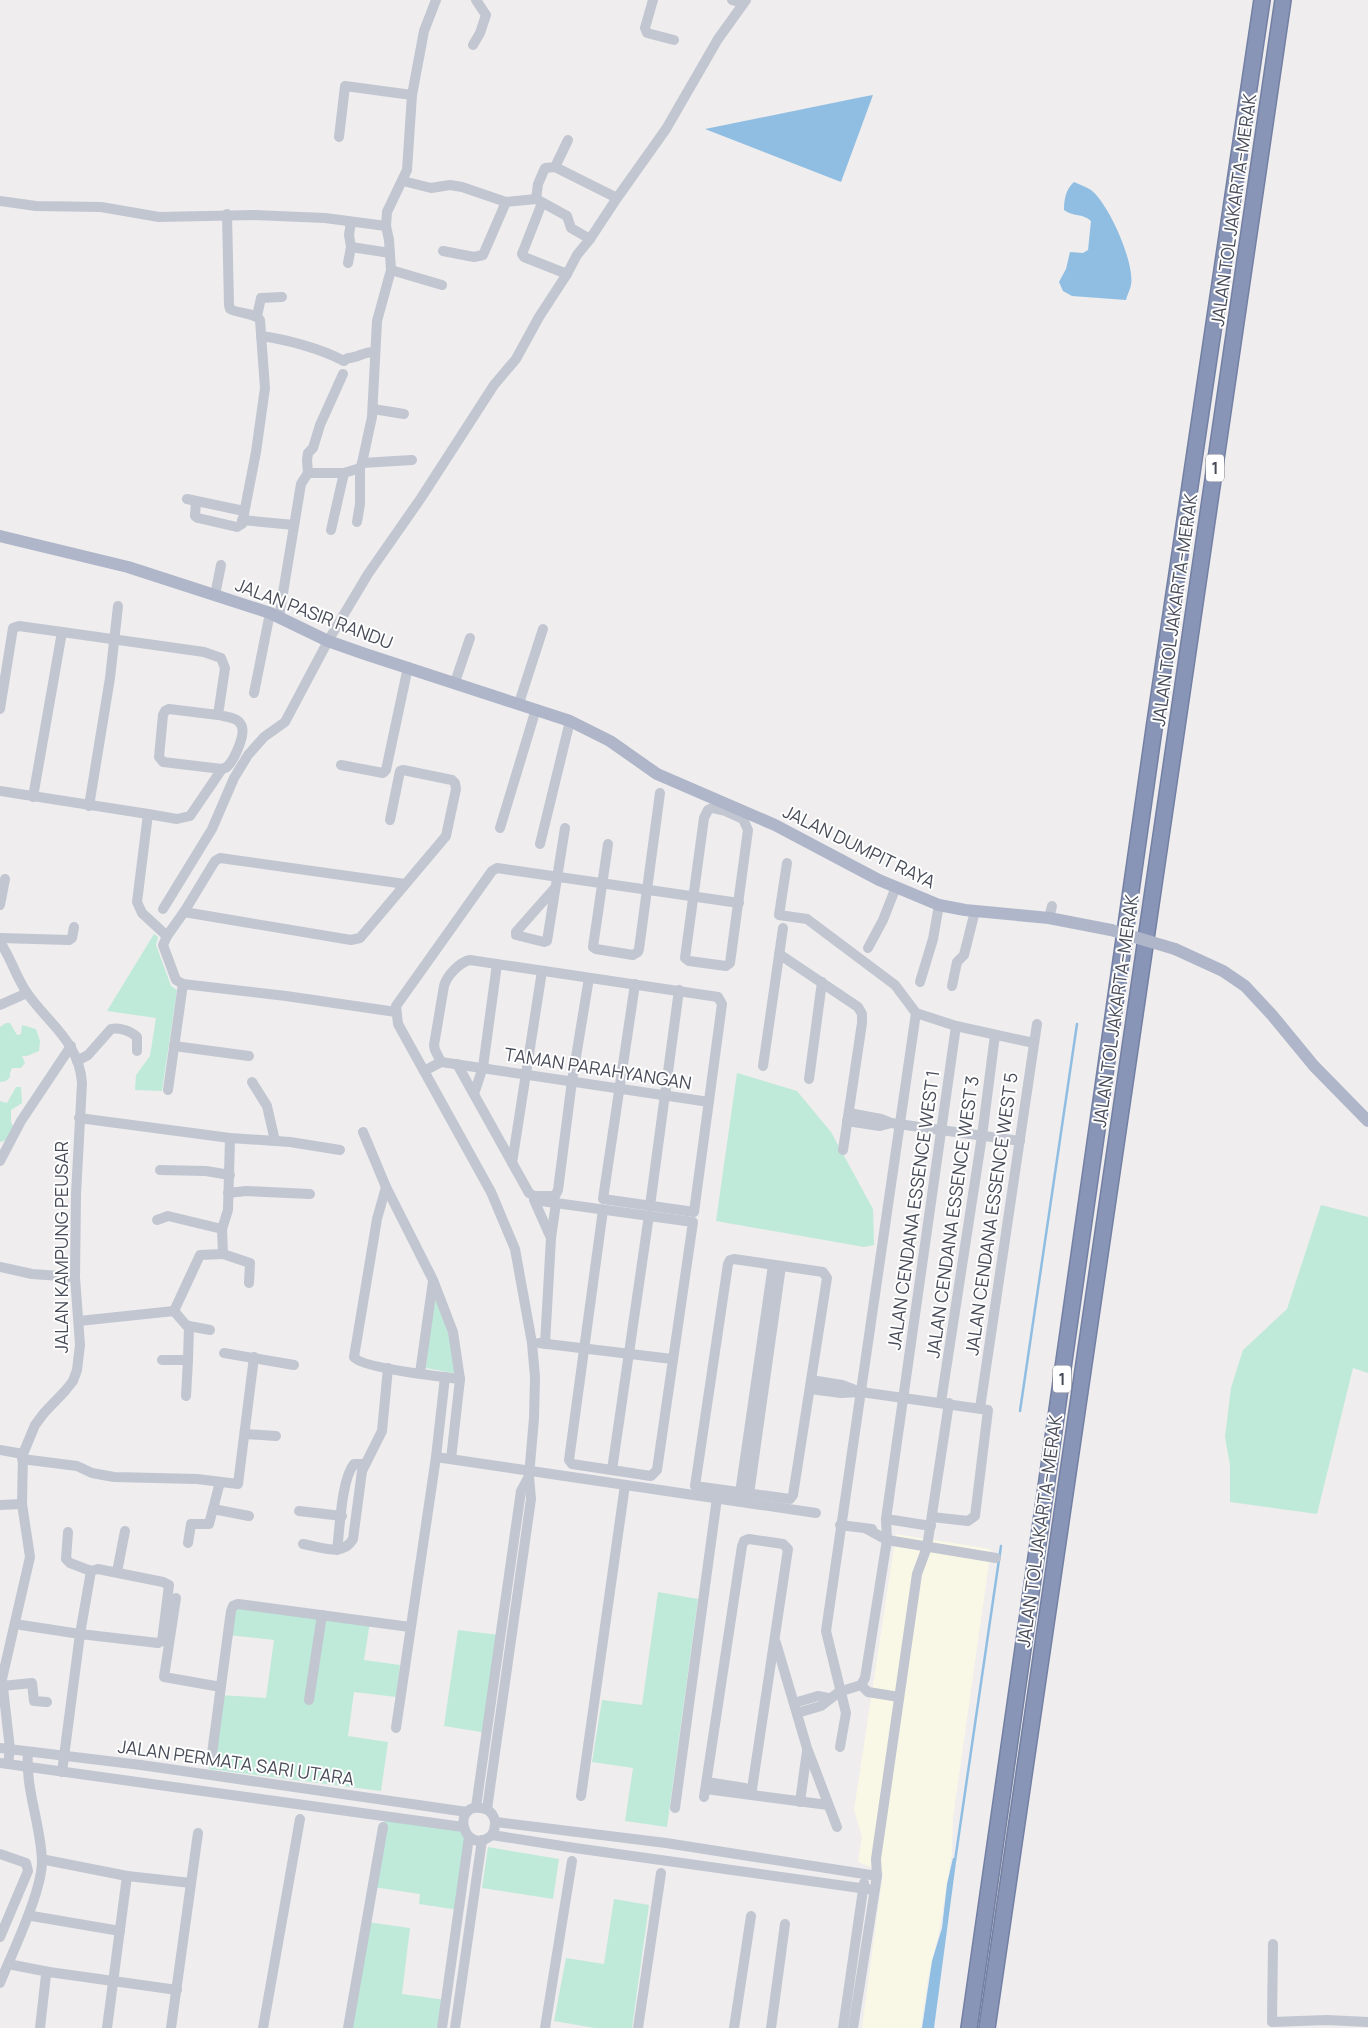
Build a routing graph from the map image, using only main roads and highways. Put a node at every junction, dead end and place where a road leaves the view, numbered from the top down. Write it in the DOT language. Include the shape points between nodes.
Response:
graph roads {
  1 [pos="1262,0"];
  2 [pos="1283,0"];
  3 [pos="0,536"];
  4 [pos="610,741"];
  5 [pos="1368,1121"];
  6 [pos="969,2028"];
  7 [pos="987,2028"];
  1 -- 6 [label="highway, JALAN TOL JAKARTA–MERAK / 1"];
  2 -- 7 [label="highway, JALAN TOL JAKARTA–MERAK / 1"];
  3 -- 4 [label="main road, JALAN PASIR RANDU" via="128,567 275,615 328,641 570,721"];
  4 -- 5 [label="main road, JALAN DUMPIT RAYA, bridge" via="657,774 775,825 827,854 939,905 975,911 1050,912 1175,949 1223,971 1245,986 1314,1066"];
}
